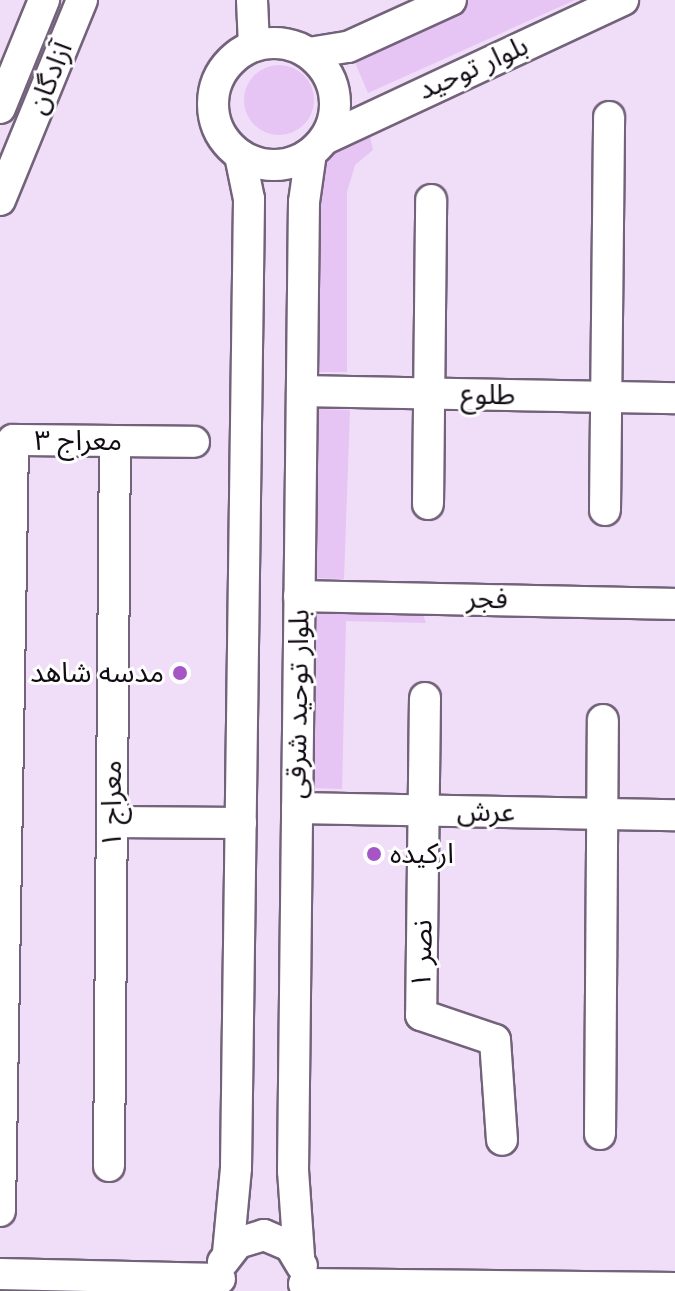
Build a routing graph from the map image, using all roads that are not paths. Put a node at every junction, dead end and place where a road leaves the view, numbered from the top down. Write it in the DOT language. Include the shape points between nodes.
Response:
graph roads {
  1 [pos="44,0"];
  2 [pos="82,0"];
  3 [pos="252,0"];
  4 [pos="451,0"];
  5 [pos="623,0"];
  6 [pos="254,46"];
  7 [pos="309,53"];
  8 [pos="3,91"];
  9 [pos="609,117"];
  10 [pos="318,146"];
  11 [pos="240,155"];
  12 [pos="0,200"];
  13 [pos="431,200"];
  14 [pos="302,391"];
  15 [pos="429,393"];
  16 [pos="605,397"];
  17 [pos="675,398"];
  18 [pos="13,440"];
  19 [pos="115,441"];
  20 [pos="428,504"];
  21 [pos="605,510"];
  22 [pos="299,596"];
  23 [pos="675,604"];
  24 [pos="425,698"];
  25 [pos="603,720"];
  26 [pos="297,808"];
  27 [pos="424,810"];
  28 [pos="603,814"];
  29 [pos="675,815"];
  30 [pos="112,822"];
  31 [pos="241,823"];
  32 [pos="600,1134"];
  33 [pos="502,1140"];
  34 [pos="109,1166"];
  35 [pos="0,1211"];
  36 [pos="0,1274"];
  37 [pos="223,1274"];
  38 [pos="302,1277"];
  39 [pos="103,1285"];
  40 [pos="675,1288"];
  1 -- 8 [label="street, آزادگان"];
  2 -- 12 [label="street, آزادگان"];
  3 -- 6 [label="street"];
  4 -- 7 [label="street" via="348,47"];
  5 -- 10 [label="street, بلوار توحید"];
  6 -- 7 [label="street" via="292,45"];
  6 -- 11 [label="street" via="224,69 214,96 217,124"];
  7 -- 10 [label="street" via="332,83 334,112"];
  9 -- 16 [label="street"];
  10 -- 11 [label="street" via="276,165"];
  10 -- 14 [label="street, بلوار توحید شرقی" via="304,202"];
  11 -- 31 [label="street, بلوار توحید شرقی" via="249,199"];
  13 -- 15 [label="street"];
  14 -- 15 [label="street, طلوع"];
  14 -- 22 [label="street, بلوار توحید شرقی"];
  15 -- 16 [label="street, طلوع"];
  15 -- 20 [label="street"];
  16 -- 17 [label="street, طلوع"];
  16 -- 21 [label="street"];
  18 -- 19 [label="street, معراج ۳"];
  18 -- 19 [label="street, معراج ۳" via="194,442"];
  18 -- 35 [label="street, معراج ۳"];
  19 -- 30 [label="street, معراج ۱"];
  22 -- 23 [label="street, فجر"];
  22 -- 26 [label="street, بلوار توحید شرقی"];
  24 -- 27 [label="street"];
  25 -- 28 [label="street"];
  26 -- 27 [label="street, عرش"];
  26 -- 38 [label="street, بلوار توحید شرقی" via="293,1171"];
  27 -- 28 [label="street, عرش"];
  27 -- 33 [label="street, نصر ۱" via="421,1015 495,1040"];
  28 -- 29 [label="street, عرش"];
  28 -- 32 [label="street"];
  30 -- 31 [label="street"];
  30 -- 34 [label="street, معراج ۱"];
  31 -- 37 [label="street, بلوار توحید شرقی" via="236,1168"];
  36 -- 39 [label="street"];
  37 -- 38 [label="street" via="238,1243 264,1235 278,1238"];
  37 -- 39 [label="street"];
  38 -- 40 [label="street"];
}
